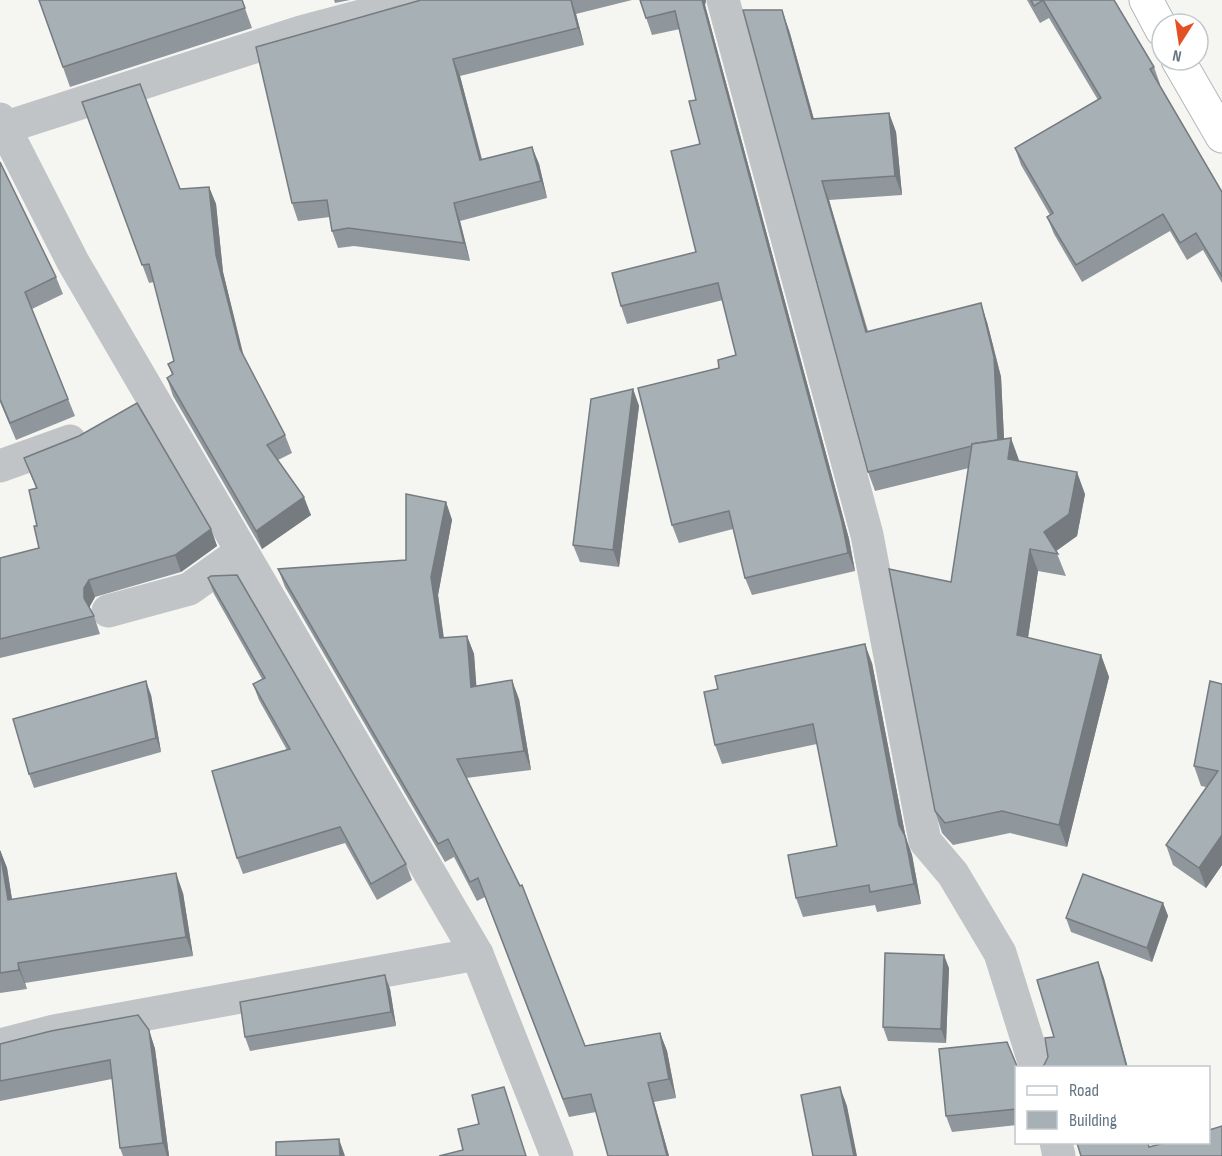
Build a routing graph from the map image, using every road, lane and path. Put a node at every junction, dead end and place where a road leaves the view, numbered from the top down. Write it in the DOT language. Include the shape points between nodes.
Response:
graph roads {
  1 [pos="420,0"];
  2 [pos="723,0"];
  3 [pos="1185,72"];
  4 [pos="2,123"];
  5 [pos="1222,136"];
  6 [pos="99,426"];
  7 [pos="0,466"];
  8 [pos="241,552"];
  9 [pos="108,611"];
  10 [pos="477,954"];
  11 [pos="0,1045"];
  12 [pos="1035,1066"];
  13 [pos="557,1156"];
  1 -- 4 [label="street"];
  2 -- 12 [label="street" via="867,535 925,841 953,874 1000,952"];
  3 -- 5 [label="main road"];
  4 -- 8 [label="street" via="139,401"];
  6 -- 7 [label="street" via="78,438"];
  8 -- 9 [label="street" via="189,589"];
  8 -- 10 [label="street"];
  10 -- 11 [label="street" via="54,1031"];
  10 -- 13 [label="street"];
}
